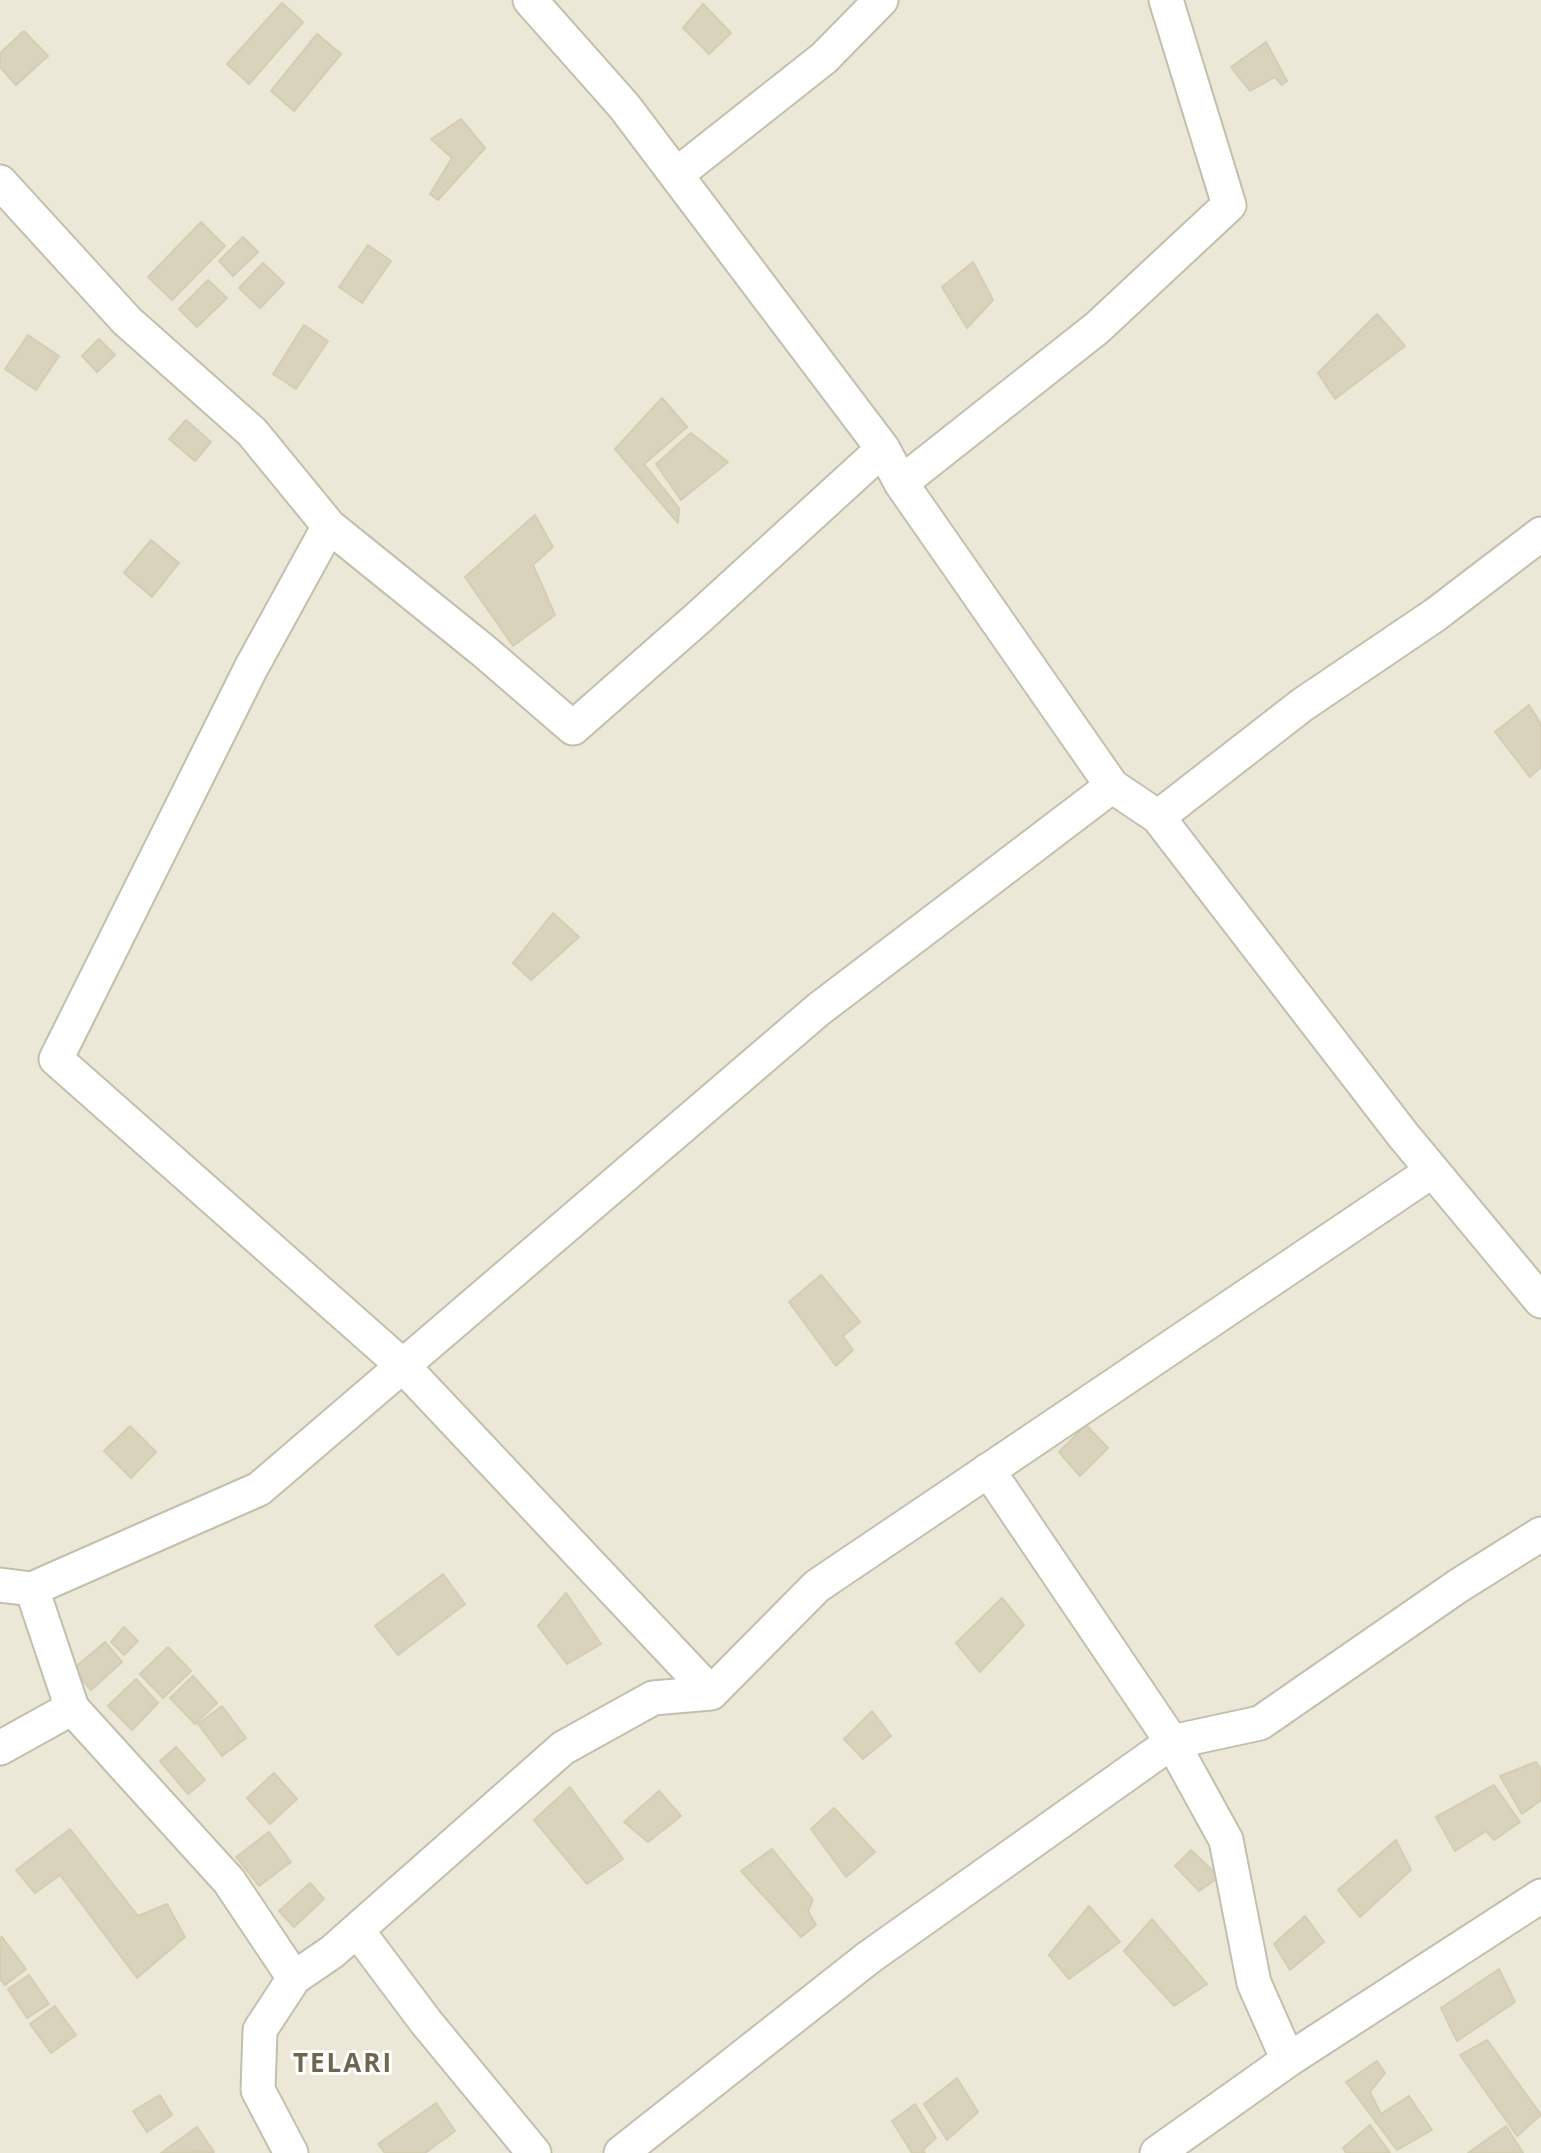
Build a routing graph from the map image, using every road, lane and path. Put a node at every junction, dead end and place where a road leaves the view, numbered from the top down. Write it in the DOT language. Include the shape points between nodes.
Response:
graph roads {
  1 [pos="530,0"];
  2 [pos="881,0"];
  3 [pos="1167,0"];
  4 [pos="676,175"];
  5 [pos="0,182"];
  6 [pos="883,449"];
  7 [pos="901,483"];
  8 [pos="330,526"];
  9 [pos="1541,534"];
  10 [pos="1112,786"];
  11 [pos="1158,817"];
  12 [pos="1432,1171"];
  13 [pos="1541,1301"];
  14 [pos="402,1365"];
  15 [pos="988,1470"];
  16 [pos="1541,1534"];
  17 [pos="0,1585"];
  18 [pos="32,1589"];
  19 [pos="711,1693"];
  20 [pos="72,1708"];
  21 [pos="1172,1742"];
  22 [pos="0,1748"];
  23 [pos="1541,1896"];
  24 [pos="357,1930"];
  25 [pos="294,1978"];
  26 [pos="1287,2060"];
  27 [pos="291,2153"];
  28 [pos="534,2153"];
  29 [pos="621,2153"];
  30 [pos="1157,2153"];
  1 -- 4 [label="street" via="624,106"];
  2 -- 4 [label="street" via="824,58"];
  3 -- 7 [label="street" via="1229,205 1097,328"];
  4 -- 6 [label="street"];
  5 -- 8 [label="street" via="127,321 252,432"];
  6 -- 7 [label="street"];
  6 -- 8 [label="street" via="573,728"];
  7 -- 10 [label="street"];
  8 -- 14 [label="street" via="251,668 56,1059"];
  9 -- 11 [label="street" via="1435,615 1302,705"];
  10 -- 11 [label="street"];
  10 -- 14 [label="street" via="819,1009"];
  11 -- 12 [label="street"];
  12 -- 13 [label="street"];
  12 -- 15 [label="street"];
  14 -- 18 [label="street" via="259,1489"];
  14 -- 19 [label="street"];
  15 -- 19 [label="street" via="817,1586"];
  15 -- 21 [label="street"];
  16 -- 21 [label="street" via="1260,1723"];
  17 -- 18 [label="street"];
  18 -- 20 [label="street"];
  19 -- 24 [label="street" via="653,1698 563,1748"];
  20 -- 22 [label="street"];
  20 -- 25 [label="street" via="229,1881"];
  21 -- 26 [label="street" via="1226,1840 1254,1983"];
  21 -- 29 [label="street" via="868,1958"];
  23 -- 26 [label="street"];
  24 -- 25 [label="street"];
  24 -- 28 [label="street"];
  25 -- 27 [label="street" via="260,2030 258,2090"];
  26 -- 30 [label="street"];
}
